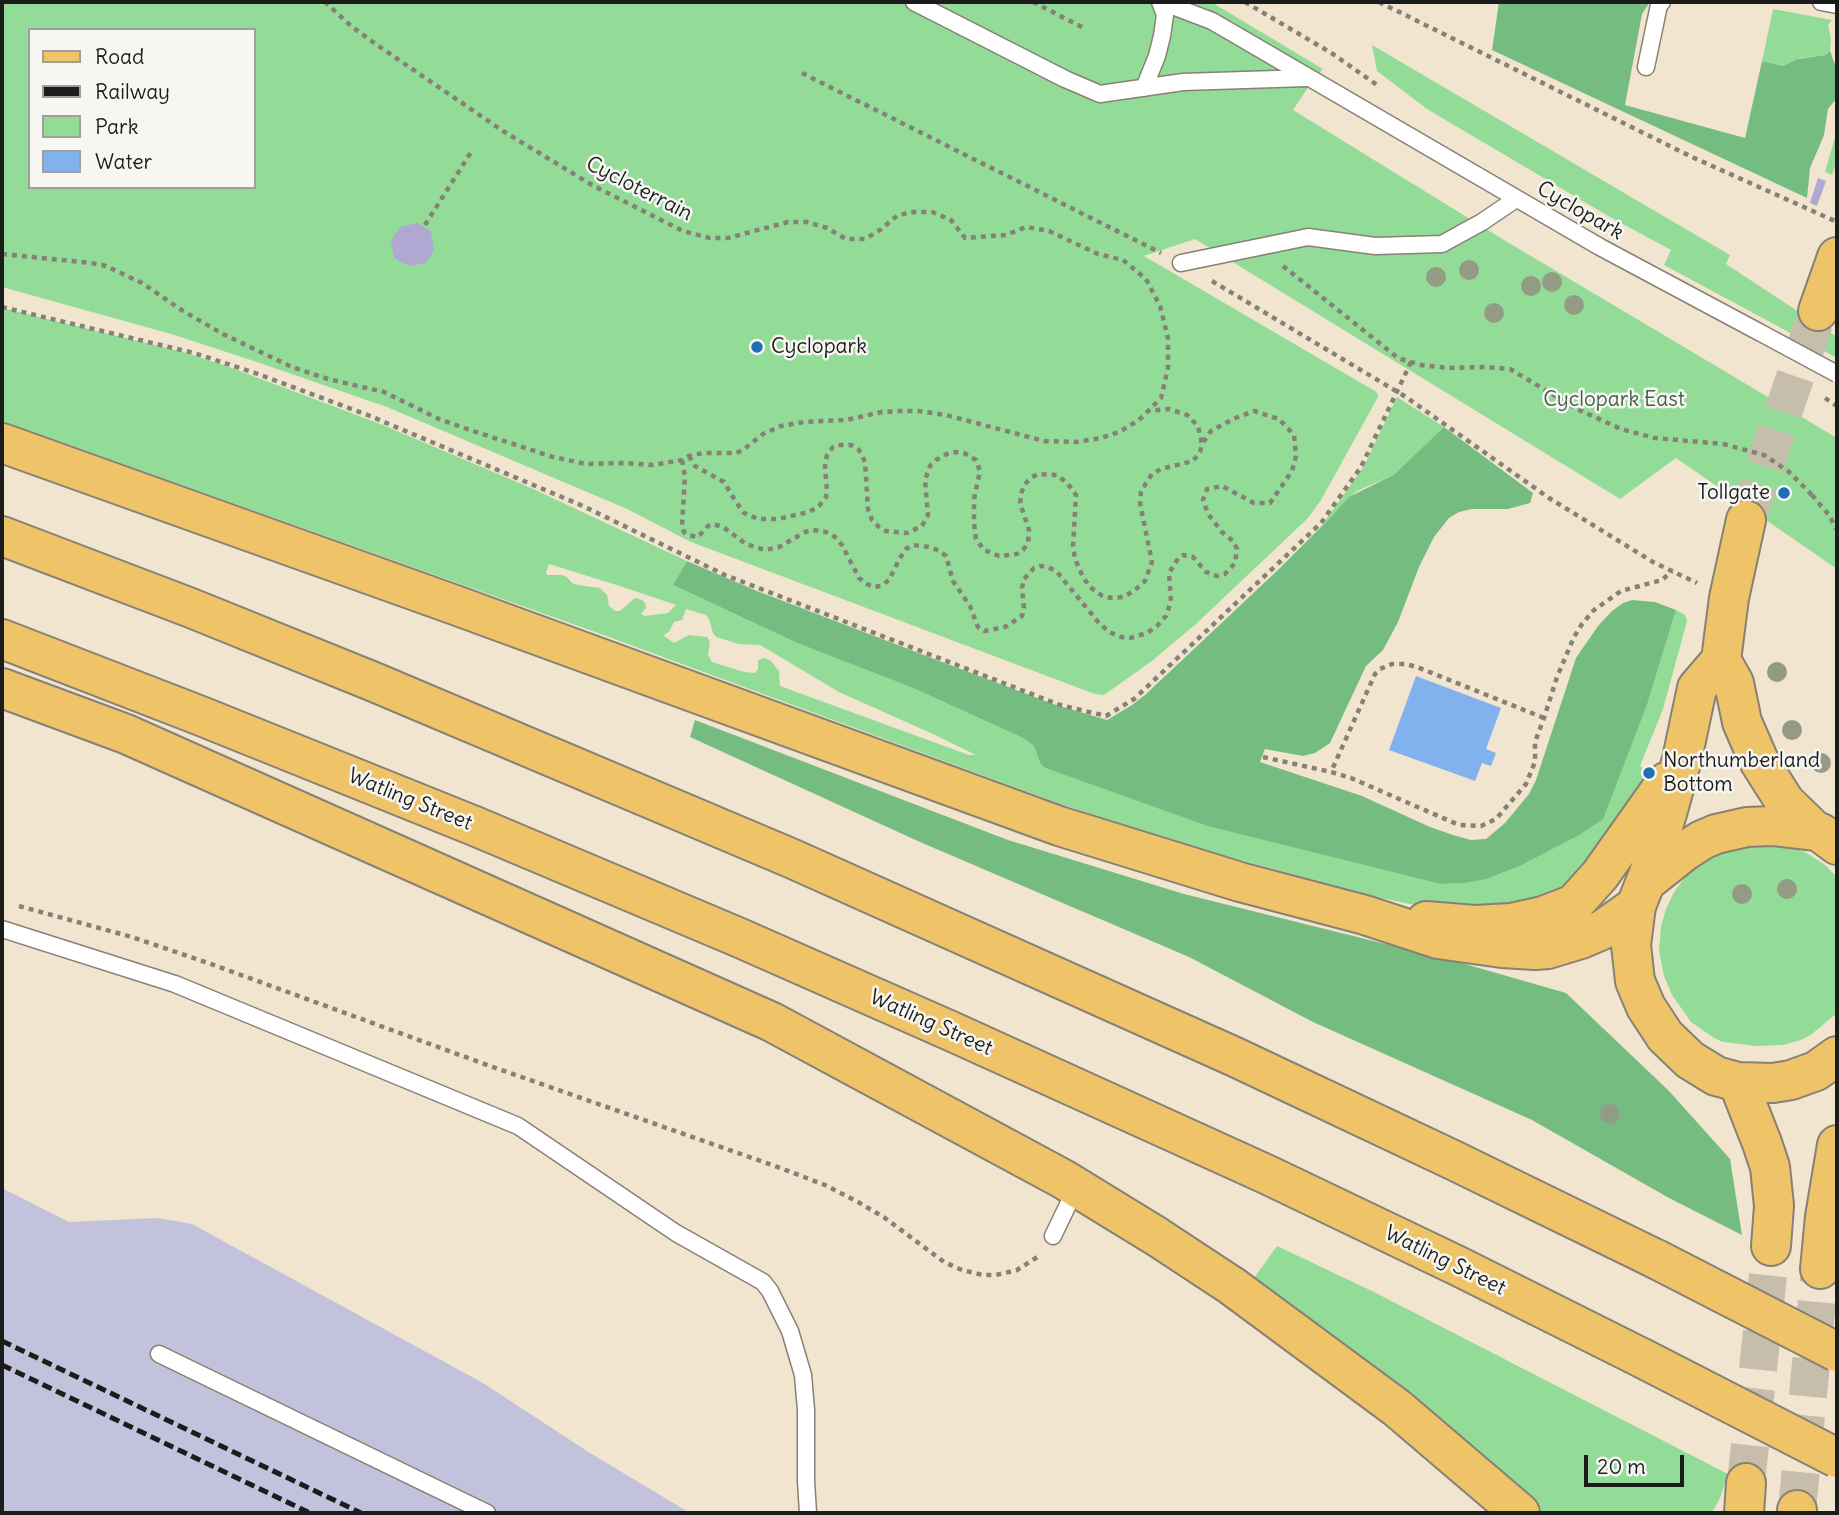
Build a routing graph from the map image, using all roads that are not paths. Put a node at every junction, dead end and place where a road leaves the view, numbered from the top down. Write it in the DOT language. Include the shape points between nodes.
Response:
graph roads {
  1 [pos="914,2"];
  2 [pos="1161,2"];
  3 [pos="1662,2"];
  4 [pos="1821,2"];
  5 [pos="1837,5"];
  6 [pos="1646,67"];
  7 [pos="1307,78"];
  8 [pos="1144,88"];
  9 [pos="1516,199"];
  10 [pos="1837,257"];
  11 [pos="1181,263"];
  12 [pos="1818,311"];
  13 [pos="1837,373"];
  14 [pos="2,443"];
  15 [pos="1746,520"];
  16 [pos="2,536"];
  17 [pos="2,639"];
  18 [pos="1721,660"];
  19 [pos="2,688"];
  20 [pos="1682,759"];
  21 [pos="1828,837"];
  22 [pos="1641,894"];
  23 [pos="1365,915"];
  24 [pos="2,929"];
  25 [pos="1837,1056"];
  26 [pos="1738,1082"];
  27 [pos="1837,1145"];
  28 [pos="1076,1188"];
  29 [pos="1053,1236"];
  30 [pos="1771,1246"];
  31 [pos="1819,1269"];
  32 [pos="1837,1352"];
  33 [pos="159,1354"];
  34 [pos="1837,1458"];
  35 [pos="487,1513"];
  36 [pos="808,1513"];
  37 [pos="1520,1513"];
  1 -- 8 [label="lane" via="1100,94"];
  2 -- 7 [label="lane, Cyclopark" via="1212,21"];
  2 -- 8 [label="lane" via="1166,15 1162,36"];
  3 -- 6 [label="lane"];
  4 -- 5 [label="lane"];
  7 -- 8 [label="lane" via="1182,82"];
  7 -- 9 [label="lane, Cyclopark"];
  9 -- 11 [label="lane" via="1442,244 1375,246 1308,237"];
  9 -- 13 [label="lane, Cyclopark, bridge"];
  10 -- 12 [label="main road"];
  14 -- 23 [label="main road" via="1059,826"];
  15 -- 18 [label="main road"];
  16 -- 32 [label="main road, bridge" via="374,682 793,859 1235,1057 1656,1259"];
  17 -- 34 [label="main road, Watling Street, bridge" via="477,827 953,1032 1268,1175"];
  18 -- 20 [label="main road" via="1697,688"];
  18 -- 21 [label="main road" via="1734,683 1742,722 1759,761 1785,802"];
  19 -- 28 [label="main road" via="126,734 772,1022"];
  20 -- 22 [label="main road"];
  20 -- 23 [label="main road" via="1600,875 1568,907 1534,919 1490,925"];
  21 -- 22 [label="main road" via="1763,826 1716,834 1685,851"];
  22 -- 23 [label="main road" via="1601,930 1557,947 1535,950 1438,939"];
  22 -- 26 [label="main road" via="1631,945 1641,998 1674,1046 1702,1069"];
  24 -- 36 [label="lane" via="175,984 518,1126 676,1233 763,1282 790,1331 803,1376"];
  25 -- 26 [label="main road" via="1816,1071 1791,1080"];
  26 -- 30 [label="main road" via="1770,1167 1774,1206"];
  27 -- 31 [label="main road"];
  28 -- 29 [label="lane"];
  28 -- 37 [label="main road" via="1232,1286 1397,1408"];
  33 -- 35 [label="lane"];
}
